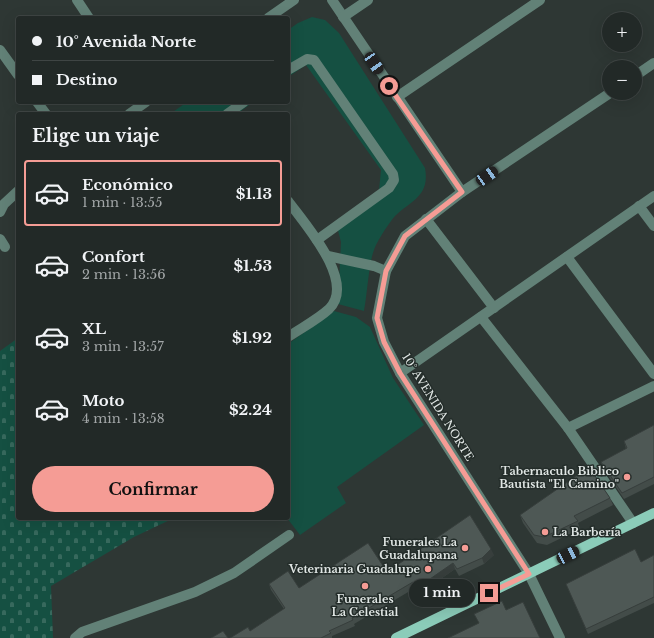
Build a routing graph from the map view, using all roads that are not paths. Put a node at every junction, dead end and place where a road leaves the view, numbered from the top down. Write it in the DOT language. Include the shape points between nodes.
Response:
graph roads {
  1 [pos="294,0"];
  2 [pos="332,0"];
  3 [pos="368,0"];
  4 [pos="540,0"];
  5 [pos="81,2"];
  6 [pos="88,16"];
  7 [pos="271,16"];
  8 [pos="343,17"];
  9 [pos="0,50"];
  10 [pos="654,63"];
  11 [pos="290,69"];
  12 [pos="642,71"];
  13 [pos="16,72"];
  14 [pos="397,97"];
  15 [pos="602,98"];
  16 [pos="143,104"];
  17 [pos="241,104"];
  18 [pos="132,112"];
  19 [pos="230,112"];
  20 [pos="462,192"];
  21 [pos="16,193"];
  22 [pos="654,196"];
  23 [pos="1,204"];
  24 [pos="290,204"];
  25 [pos="639,206"];
  26 [pos="426,218"];
  27 [pos="654,226"];
  28 [pos="318,240"];
  29 [pos="328,256"];
  30 [pos="567,258"];
  31 [pos="386,271"];
  32 [pos="494,308"];
  33 [pos="481,317"];
  34 [pos="290,336"];
  35 [pos="400,373"];
  36 [pos="654,374"];
  37 [pos="654,386"];
  38 [pos="568,428"];
  39 [pos="654,514"];
  40 [pos="633,523"];
  41 [pos="289,534"];
  42 [pos="529,574"];
  43 [pos="75,638"];
  44 [pos="396,638"];
  45 [pos="560,638"];
  1 -- 7 [label="street"];
  2 -- 8 [label="street"];
  3 -- 8 [label="street"];
  4 -- 14 [label="street"];
  5 -- 6 [label="street"];
  8 -- 14 [label="street"];
  9 -- 13 [label="street"];
  10 -- 12 [label="street"];
  11 -- 28 [label="street" via="307,59 314,60 393,174 394,180 389,188"];
  14 -- 20 [label="street"];
  15 -- 20 [label="street, 10° AVENIDA NORTE"];
  16 -- 18 [label="street"];
  17 -- 19 [label="street"];
  20 -- 26 [label="street, 10° AVENIDA NORTE"];
  21 -- 23 [label="street"];
  22 -- 25 [label="street"];
  24 -- 28 [label="street"];
  25 -- 27 [label="street"];
  25 -- 30 [label="street"];
  26 -- 31 [label="street, 10° AVENIDA NORTE" via="405,236"];
  26 -- 32 [label="street"];
  28 -- 29 [label="street"];
  29 -- 31 [label="street"];
  29 -- 34 [label="street" via="334,272 335,300 329,309"];
  30 -- 32 [label="street"];
  30 -- 36 [label="street"];
  31 -- 35 [label="street, 10° AVENIDA NORTE" via="377,318 384,342"];
  32 -- 33 [label="street"];
  33 -- 35 [label="street"];
  33 -- 38 [label="street"];
  35 -- 42 [label="street, 10° AVENIDA NORTE"];
  37 -- 38 [label="street"];
  38 -- 40 [label="street"];
  39 -- 40 [label="main road"];
  40 -- 42 [label="main road"];
  41 -- 43 [label="street" via="234,573 202,589 82,632"];
  42 -- 44 [label="main road"];
  42 -- 45 [label="street, 10° AVENIDA NORTE"];
}
